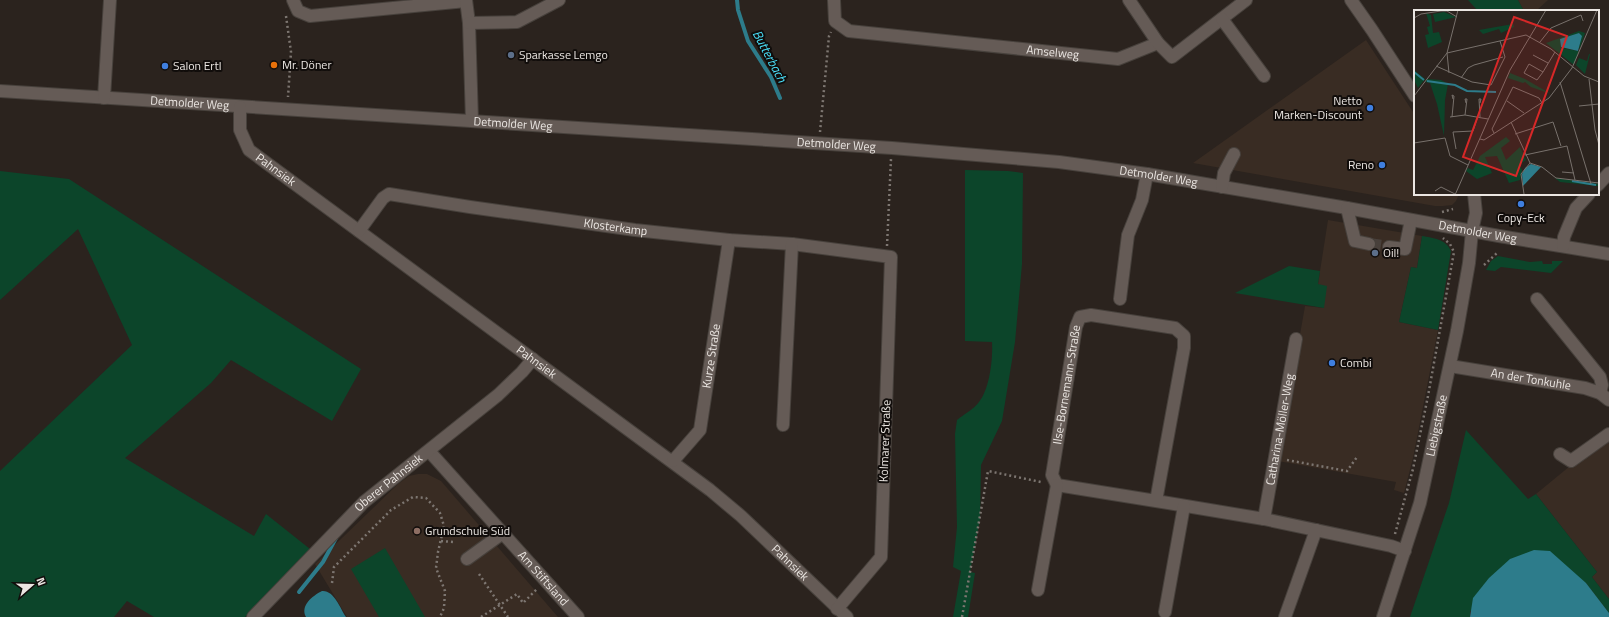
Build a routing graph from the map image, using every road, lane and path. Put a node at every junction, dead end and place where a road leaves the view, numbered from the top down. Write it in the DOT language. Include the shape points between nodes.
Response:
graph roads {
  1 [pos="110,0"];
  2 [pos="559,0"];
  3 [pos="834,0"];
  4 [pos="1129,0"];
  5 [pos="1246,0"];
  6 [pos="1351,0"];
  7 [pos="466,1"];
  8 [pos="296,6"];
  9 [pos="1222,19"];
  10 [pos="835,21"];
  11 [pos="469,23"];
  12 [pos="1158,43"];
  13 [pos="1264,76"];
  14 [pos="0,91"];
  15 [pos="1414,94"];
  16 [pos="288,97"];
  17 [pos="104,98"];
  18 [pos="240,107"];
  19 [pos="472,122"];
  20 [pos="819,144"];
  21 [pos="892,148"];
  22 [pos="1234,154"];
  23 [pos="1609,173"];
  24 [pos="1147,174"];
  25 [pos="1599,183"];
  26 [pos="1222,187"];
  27 [pos="1474,195"];
  28 [pos="1588,195"];
  29 [pos="1347,208"];
  30 [pos="1411,220"];
  31 [pos="358,231"];
  32 [pos="1472,231"];
  33 [pos="1440,235"];
  34 [pos="729,240"];
  35 [pos="792,244"];
  36 [pos="1369,244"];
  37 [pos="1563,246"];
  38 [pos="1388,247"];
  39 [pos="1497,253"];
  40 [pos="1609,254"];
  41 [pos="889,256"];
  42 [pos="1484,265"];
  43 [pos="1120,299"];
  44 [pos="1537,299"];
  45 [pos="1296,339"];
  46 [pos="533,359"];
  47 [pos="1450,366"];
  48 [pos="1604,396"];
  49 [pos="783,424"];
  50 [pos="1609,434"];
  51 [pos="429,451"];
  52 [pos="1560,454"];
  53 [pos="1275,457"];
  54 [pos="1357,457"];
  55 [pos="673,461"];
  56 [pos="1057,485"];
  57 [pos="1156,502"];
  58 [pos="1184,506"];
  59 [pos="1264,519"];
  60 [pos="1316,530"];
  61 [pos="502,533"];
  62 [pos="440,541"];
  63 [pos="453,542"];
  64 [pos="1391,546"];
  65 [pos="1405,551"];
  66 [pos="467,559"];
  67 [pos="479,574"];
  68 [pos="546,581"];
  69 [pos="332,583"];
  70 [pos="1038,590"];
  71 [pos="501,604"];
  72 [pos="837,609"];
  73 [pos="1165,612"];
  74 [pos="253,617"];
  75 [pos="440,617"];
  76 [pos="481,617"];
  77 [pos="508,617"];
  78 [pos="578,617"];
  79 [pos="847,617"];
  80 [pos="962,617"];
  81 [pos="1285,617"];
  82 [pos="1383,617"];
  1 -- 17 [label="street"];
  2 -- 11 [label="street" via="517,22"];
  3 -- 10 [label="street"];
  4 -- 12 [label="street"];
  5 -- 9 [label="street"];
  6 -- 15 [label="street"];
  7 -- 8 [label="street" via="310,16"];
  7 -- 11 [label="street"];
  8 -- 16 [label="path" via="286,16 291,52"];
  9 -- 12 [label="street" via="1172,57"];
  9 -- 13 [label="street"];
  10 -- 12 [label="street, Amselweg" via="849,31 1118,59"];
  10 -- 20 [label="path" via="829,36"];
  11 -- 19 [label="street"];
  14 -- 17 [label="street, Detmolder Weg"];
  17 -- 18 [label="street, Detmolder Weg"];
  18 -- 19 [label="street, Detmolder Weg"];
  18 -- 31 [label="street, Pahnsiek" via="240,130 249,150"];
  19 -- 20 [label="street, Detmolder Weg"];
  20 -- 21 [label="street, Detmolder Weg"];
  21 -- 24 [label="street, Detmolder Weg" via="1059,162"];
  21 -- 41 [label="path"];
  22 -- 26 [label="street" via="1224,173"];
  23 -- 25 [label="street"];
  24 -- 26 [label="street, Detmolder Weg"];
  24 -- 43 [label="street" via="1142,200 1128,235"];
  26 -- 29 [label="street, Detmolder Weg"];
  27 -- 32 [label="street, Liebigstraße" via="1476,213"];
  28 -- 37 [label="street" via="1576,208 1564,236"];
  29 -- 30 [label="street, Detmolder Weg"];
  29 -- 36 [label="street" via="1355,241"];
  30 -- 32 [label="street, Detmolder Weg"];
  30 -- 38 [label="street" via="1405,249"];
  31 -- 34 [label="street, Klosterkamp" via="383,198 389,194 635,230"];
  31 -- 46 [label="street, Pahnsiek"];
  32 -- 37 [label="street, Detmolder Weg"];
  32 -- 47 [label="street, Liebigstraße" via="1469,263"];
  33 -- 64 [label="path" via="1454,252 1413,469"];
  34 -- 35 [label="street, Klosterkamp"];
  34 -- 55 [label="street, Kurze Straße" via="700,430"];
  35 -- 41 [label="street, Klosterkamp"];
  35 -- 49 [label="street"];
  37 -- 40 [label="street, Detmolder Weg"];
  39 -- 42 [label="path"];
  41 -- 72 [label="street, Kolmarer Straße" via="881,557"];
  44 -- 48 [label="street" via="1600,377"];
  45 -- 53 [label="street, Catharina-Möller-Weg"];
  46 -- 51 [label="street, Oberer Pahnsiek" via="498,395"];
  46 -- 55 [label="street, Pahnsiek"];
  47 -- 48 [label="street, An der Tonkuhle" via="1585,388"];
  47 -- 65 [label="street, Liebigstraße" via="1420,503"];
  50 -- 52 [label="street" via="1571,461"];
  51 -- 61 [label="street, Am Stiftsland"];
  51 -- 74 [label="street, Oberer Pahnsiek" via="364,502"];
  53 -- 54 [label="path" via="1347,471"];
  53 -- 59 [label="street, Catharina-Möller-Weg"];
  55 -- 72 [label="street, Pahnsiek" via="741,516"];
  56 -- 57 [label="street"];
  56 -- 57 [label="street, Ilse-Bornemann-Straße" via="1052,475 1076,327 1080,317 1091,315 1175,328 1184,336 1184,348"];
  56 -- 70 [label="street"];
  56 -- 80 [label="path" via="988,471"];
  57 -- 58 [label="street"];
  58 -- 59 [label="street"];
  58 -- 73 [label="street"];
  59 -- 60 [label="street"];
  60 -- 64 [label="street"];
  60 -- 81 [label="street"];
  61 -- 66 [label="street"];
  61 -- 68 [label="street, Am Stiftsland"];
  62 -- 63 [label="path"];
  62 -- 69 [label="path" via="444,526 440,513 426,498 413,497 391,510 334,567"];
  62 -- 75 [label="path" via="436,568 445,591 444,608"];
  64 -- 65 [label="street"];
  65 -- 82 [label="street, Liebigstraße"];
  67 -- 71 [label="path"];
  68 -- 71 [label="path" via="523,603 517,594"];
  68 -- 78 [label="street, Am Stiftsland"];
  71 -- 76 [label="path"];
  71 -- 77 [label="path"];
  72 -- 79 [label="street, Pahnsiek"];
}
